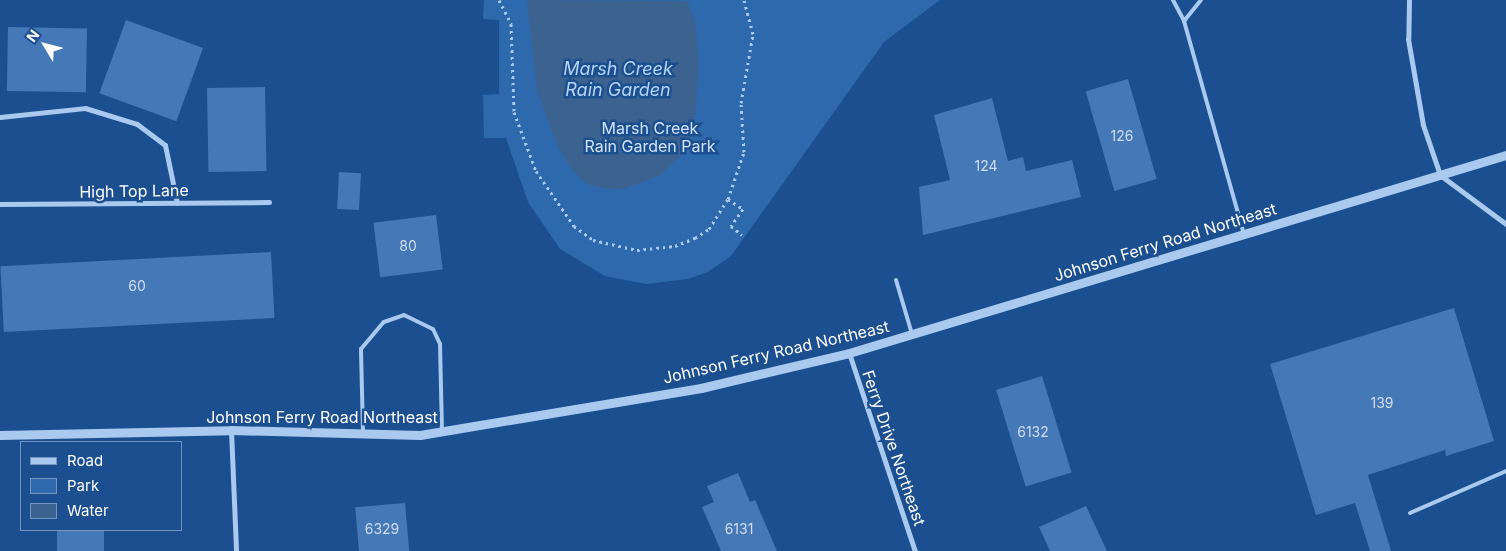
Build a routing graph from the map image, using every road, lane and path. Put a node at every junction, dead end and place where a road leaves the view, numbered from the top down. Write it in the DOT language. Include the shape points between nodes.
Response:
graph roads {
  1 [pos="499,0"];
  2 [pos="744,0"];
  3 [pos="1174,0"];
  4 [pos="1201,0"];
  5 [pos="1409,0"];
  6 [pos="1184,21"];
  7 [pos="0,116"];
  8 [pos="1506,155"];
  9 [pos="1440,175"];
  10 [pos="728,199"];
  11 [pos="268,202"];
  12 [pos="177,203"];
  13 [pos="0,204"];
  14 [pos="1506,224"];
  15 [pos="1244,234"];
  16 [pos="742,235"];
  17 [pos="896,280"];
  18 [pos="912,334"];
  19 [pos="849,353"];
  20 [pos="231,430"];
  21 [pos="442,433"];
  22 [pos="0,435"];
  23 [pos="363,435"];
  24 [pos="1506,471"];
  25 [pos="1410,512"];
  26 [pos="236,551"];
  27 [pos="915,551"];
  1 -- 10 [label="path" via="511,24 514,112 536,170 574,226 592,240 615,247 675,246 709,229"];
  2 -- 10 [label="path" via="753,34 741,103 744,152"];
  3 -- 6 [label="lane"];
  4 -- 6 [label="lane"];
  5 -- 9 [label="street" via="1408,40 1423,124"];
  6 -- 15 [label="lane"];
  7 -- 12 [label="street" via="85,108 138,124 165,145"];
  8 -- 9 [label="street, Johnson Ferry Road Northeast"];
  9 -- 14 [label="street"];
  9 -- 15 [label="street, Johnson Ferry Road Northeast"];
  10 -- 16 [label="path" via="743,209 731,226"];
  11 -- 12 [label="street, High Top Lane"];
  12 -- 13 [label="street, High Top Lane"];
  15 -- 18 [label="street, Johnson Ferry Road Northeast"];
  17 -- 18 [label="lane"];
  18 -- 19 [label="street, Johnson Ferry Road Northeast"];
  19 -- 21 [label="street, Johnson Ferry Road Northeast" via="701,388"];
  19 -- 27 [label="street, Ferry Drive Northeast"];
  20 -- 22 [label="street, Johnson Ferry Road Northeast"];
  20 -- 23 [label="street, Johnson Ferry Road Northeast"];
  20 -- 26 [label="street"];
  21 -- 23 [label="street, Johnson Ferry Road Northeast"];
  21 -- 23 [label="lane" via="440,344 433,328 404,315 384,322 361,349"];
  24 -- 25 [label="lane"];
}
